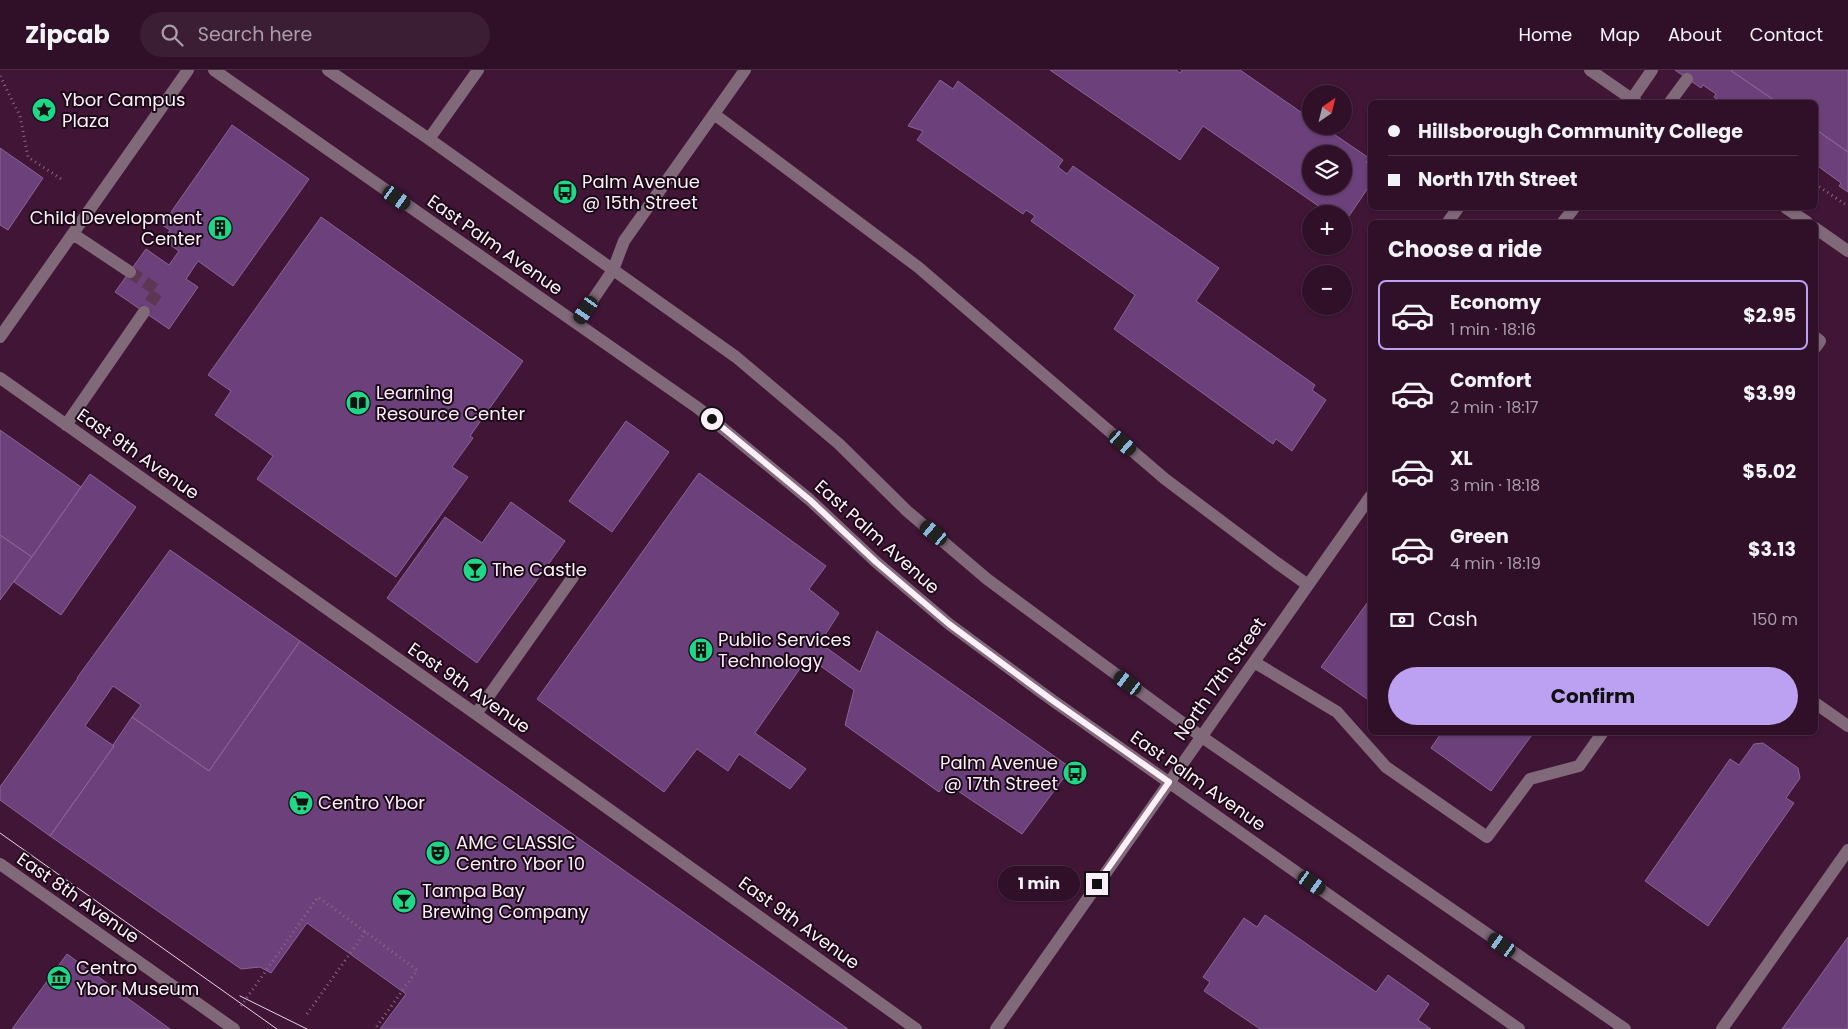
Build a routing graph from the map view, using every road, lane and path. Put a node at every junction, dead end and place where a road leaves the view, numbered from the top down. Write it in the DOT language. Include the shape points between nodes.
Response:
graph roads {
  1 [pos="188,70"];
  2 [pos="214,70"];
  3 [pos="328,70"];
  4 [pos="478,70"];
  5 [pos="745,70"];
  6 [pos="1590,70"];
  7 [pos="1652,70"];
  8 [pos="0,76"];
  9 [pos="1687,78"];
  10 [pos="1633,100"];
  11 [pos="1635,100"];
  12 [pos="1671,100"];
  13 [pos="714,114"];
  14 [pos="429,139"];
  15 [pos="64,181"];
  16 [pos="1818,186"];
  17 [pos="1848,206"];
  18 [pos="1572,210"];
  19 [pos="1788,210"];
  20 [pos="1565,220"];
  21 [pos="1800,220"];
  22 [pos="1818,230"];
  23 [pos="73,234"];
  24 [pos="1848,252"];
  25 [pos="613,270"];
  26 [pos="130,272"];
  27 [pos="144,312"];
  28 [pos="576,323"];
  29 [pos="0,337"];
  30 [pos="0,378"];
  31 [pos="66,425"];
  32 [pos="1368,500"];
  33 [pos="572,577"];
  34 [pos="1308,584"];
  35 [pos="1254,662"];
  36 [pos="1818,704"];
  37 [pos="476,714"];
  38 [pos="1848,726"];
  39 [pos="1600,735"];
  40 [pos="1202,737"];
  41 [pos="1169,782"];
  42 [pos="1848,850"];
  43 [pos="0,864"];
  44 [pos="366,931"];
  45 [pos="241,1007"];
  46 [pos="307,1014"];
  47 [pos="234,1029"];
  48 [pos="375,1029"];
  49 [pos="916,1029"];
  50 [pos="996,1029"];
  51 [pos="1519,1029"];
  52 [pos="1624,1029"];
  53 [pos="1722,1029"];
  1 -- 23 [label="street"];
  2 -- 28 [label="street, East Palm Avenue"];
  3 -- 14 [label="street"];
  4 -- 14 [label="street"];
  5 -- 13 [label="street"];
  6 -- 10 [label="street"];
  7 -- 11 [label="street"];
  8 -- 15 [label="path" via="20,116 28,157"];
  9 -- 12 [label="street"];
  13 -- 25 [label="street" via="624,242"];
  13 -- 34 [label="street" via="918,266 1164,479"];
  14 -- 25 [label="street"];
  16 -- 17 [label="path"];
  18 -- 20 [label="street"];
  19 -- 21 [label="street"];
  22 -- 24 [label="street"];
  23 -- 26 [label="street"];
  23 -- 29 [label="street"];
  25 -- 28 [label="street"];
  25 -- 40 [label="street" via="736,357 840,444 906,511 987,578"];
  27 -- 31 [label="street"];
  28 -- 41 [label="street, East Palm Avenue" via="698,408 810,500 949,624"];
  30 -- 31 [label="street, East 9th Avenue"];
  31 -- 37 [label="street, East 9th Avenue"];
  32 -- 34 [label="street, North 17th Street"];
  33 -- 37 [label="street"];
  34 -- 35 [label="street, North 17th Street"];
  35 -- 39 [label="street" via="1338,712 1386,767 1487,837 1530,779 1579,766"];
  35 -- 40 [label="street, North 17th Street"];
  36 -- 38 [label="street"];
  37 -- 49 [label="street, East 9th Avenue"];
  40 -- 41 [label="street, North 17th Street"];
  40 -- 52 [label="street"];
  41 -- 50 [label="street, North 17th Street"];
  41 -- 51 [label="street, East Palm Avenue"];
  42 -- 53 [label="street"];
  43 -- 47 [label="street, East 8th Avenue"];
  44 -- 45 [label="path" via="318,897"];
  44 -- 46 [label="path"];
  44 -- 48 [label="path" via="417,970"];
}
